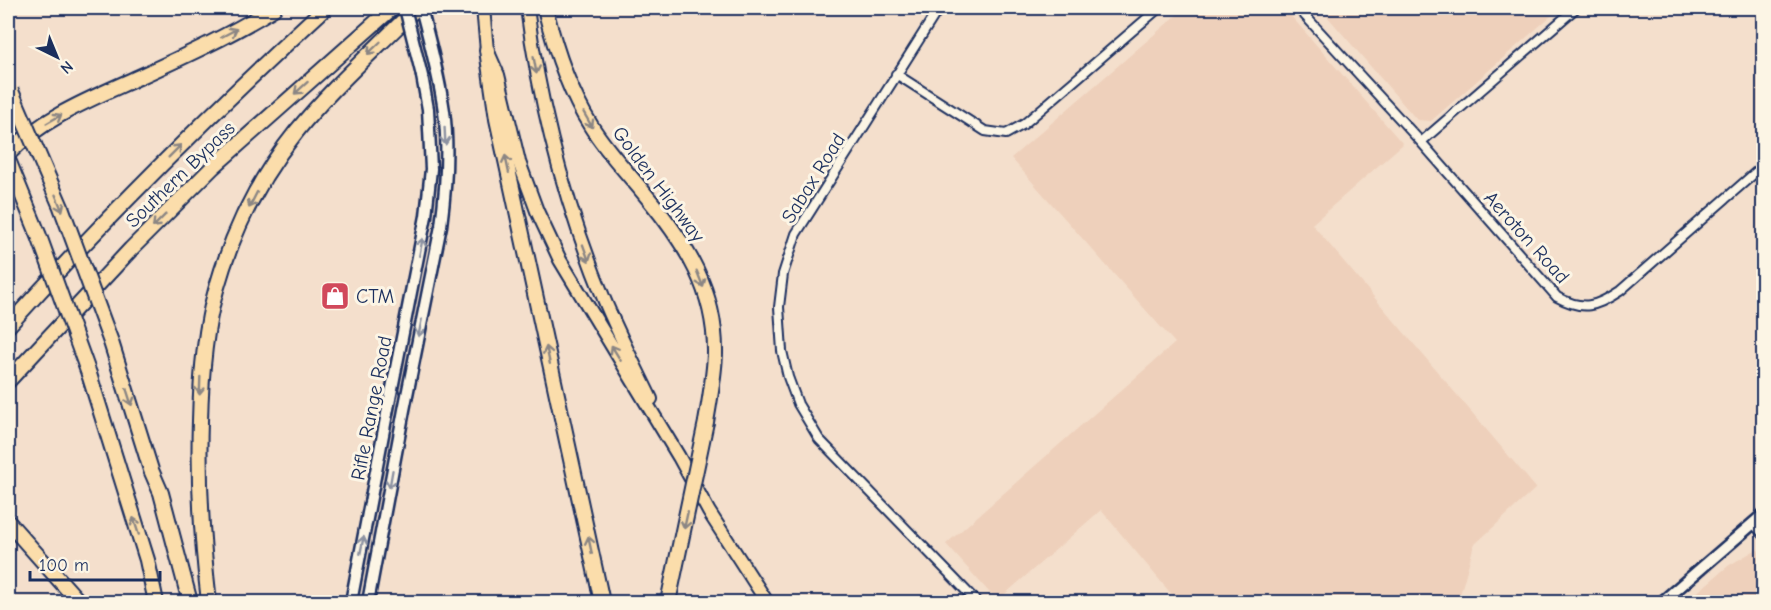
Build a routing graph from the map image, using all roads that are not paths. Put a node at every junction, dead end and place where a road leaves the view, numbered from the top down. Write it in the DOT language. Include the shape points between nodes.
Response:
graph roads {
  1 [pos="274,8"];
  2 [pos="326,8"];
  3 [pos="392,8"];
  4 [pos="405,8"];
  5 [pos="416,8"];
  6 [pos="421,8"];
  7 [pos="483,8"];
  8 [pos="527,8"];
  9 [pos="545,8"];
  10 [pos="939,8"];
  11 [pos="1159,8"];
  12 [pos="1298,8"];
  13 [pos="1576,8"];
  14 [pos="487,50"];
  15 [pos="897,74"];
  16 [pos="9,87"];
  17 [pos="1420,142"];
  18 [pos="8,154"];
  19 [pos="8,160"];
  20 [pos="1764,165"];
  21 [pos="8,326"];
  22 [pos="8,381"];
  23 [pos="679,457"];
  24 [pos="1764,514"];
  25 [pos="8,522"];
  26 [pos="1753,523"];
  27 [pos="1764,535"];
  28 [pos="79,603"];
  29 [pos="156,603"];
  30 [pos="190,603"];
  31 [pos="209,603"];
  32 [pos="351,603"];
  33 [pos="368,603"];
  34 [pos="602,603"];
  35 [pos="668,603"];
  36 [pos="767,603"];
  37 [pos="977,603"];
  38 [pos="1662,603"];
  18 -- 1 [label="highway, one-way" via="27,136 73,108 196,51"];
  21 -- 2 [label="highway, Southern Bypass, one-way" via="172,154"];
  3 -- 22 [label="highway, Southern Bypass, one-way" via="213,167"];
  32 -- 4 [label="main road, Rifle Range Road, one-way, bridge" via="426,216 431,159 428,110"];
  5 -- 31 [label="highway, one-way" via="344,78 295,133 259,187 216,290 201,376 199,443"];
  6 -- 33 [label="main road, Rifle Range Road, one-way" via="444,112 447,159 441,226"];
  7 -- 14 [label="main road"];
  8 -- 23 [label="main road, one-way" via="540,93 568,201 605,302"];
  9 -- 35 [label="highway, Golden Highway, one-way, bridge" via="563,70 590,125 674,231 702,280 710,306 715,354 706,422"];
  10 -- 15 [label="street, Sabax Road"];
  11 -- 15 [label="street" via="1024,124 1006,134 985,131"];
  12 -- 17 [label="street, Aeroton Road"];
  13 -- 17 [label="street"];
  23 -- 14 [label="main road, one-way" via="546,231 519,162 498,75"];
  34 -- 14 [label="highway, one-way" via="502,141"];
  15 -- 37 [label="street, Sabax Road" via="796,234 783,274 779,307 782,351 798,404 819,439"];
  16 -- 30 [label="highway, one-way, bridge" via="61,207 111,342 161,493"];
  17 -- 20 [label="street, Aeroton Road" via="1557,297 1572,305 1596,305 1620,291"];
  29 -- 19 [label="highway, one-way, bridge" via="147,560 89,374"];
  23 -- 36 [label="main road"];
  24 -- 26 [label="main road"];
  25 -- 28 [label="highway"];
  26 -- 27 [label="street"];
  26 -- 38 [label="main road"];
}
